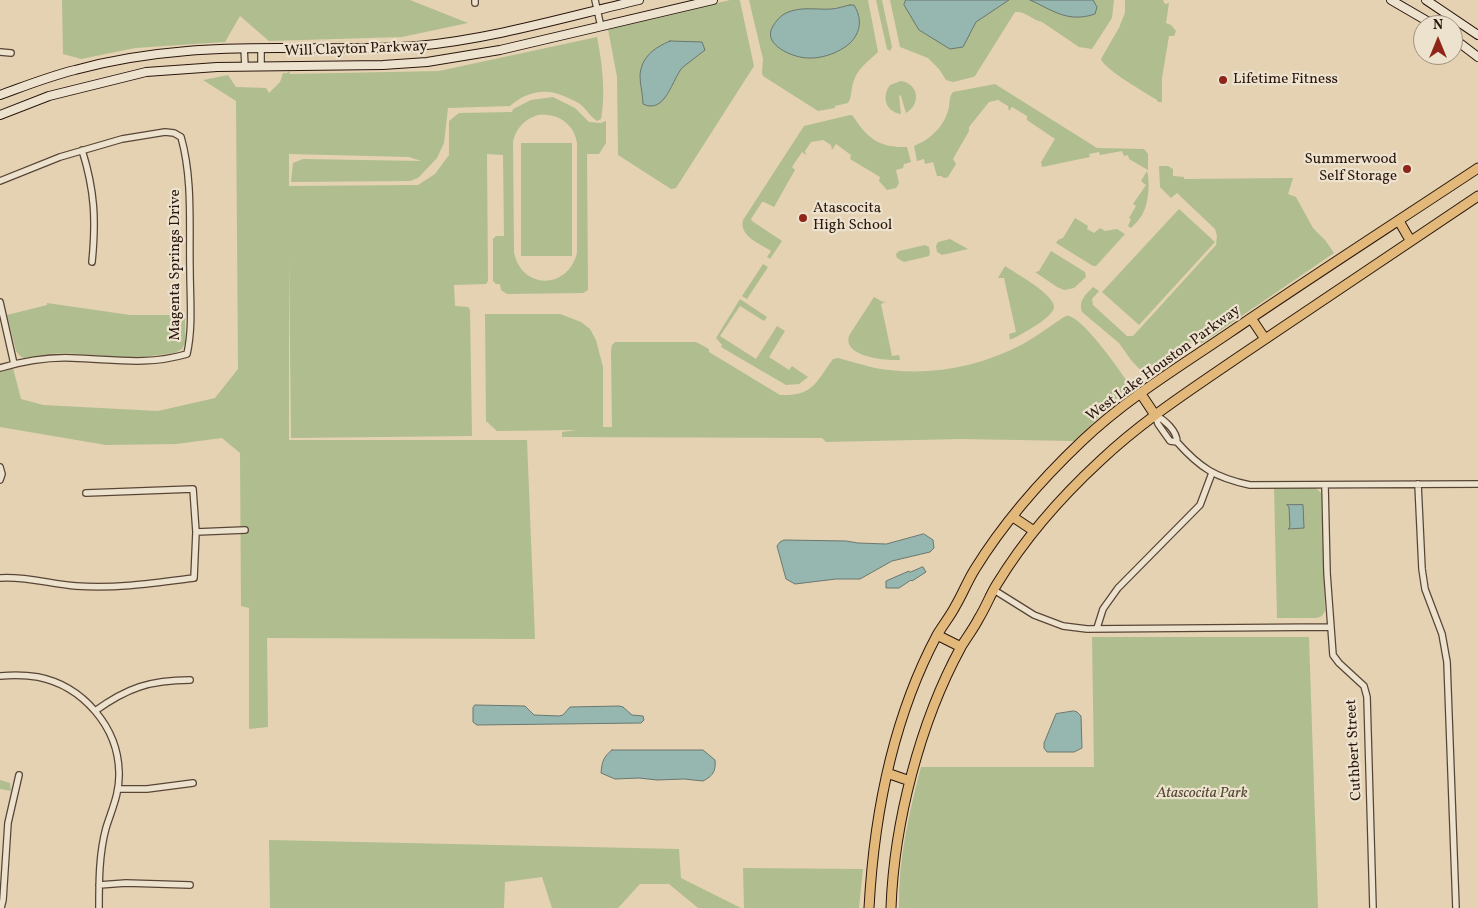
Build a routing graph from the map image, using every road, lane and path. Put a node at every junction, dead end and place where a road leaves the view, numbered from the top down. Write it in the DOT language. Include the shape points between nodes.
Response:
graph roads {
  1 [pos="595,0"];
  2 [pos="639,0"];
  3 [pos="712,0"];
  4 [pos="1391,0"];
  5 [pos="1426,0"];
  6 [pos="1437,7"];
  7 [pos="598,10"];
  8 [pos="1417,15"];
  9 [pos="1434,15"];
  10 [pos="601,27"];
  11 [pos="1478,35"];
  12 [pos="1463,46"];
  13 [pos="244,48"];
  14 [pos="261,48"];
  15 [pos="0,52"];
  16 [pos="11,53"];
  17 [pos="143,56"];
  18 [pos="1478,57"];
  19 [pos="245,66"];
  20 [pos="261,67"];
  21 [pos="146,72"];
  22 [pos="0,95"];
  23 [pos="0,115"];
  24 [pos="82,150"];
  25 [pos="1478,168"];
  26 [pos="0,181"];
  27 [pos="1478,196"];
  28 [pos="1399,220"];
  29 [pos="1410,240"];
  30 [pos="92,262"];
  31 [pos="0,302"];
  32 [pos="1251,318"];
  33 [pos="1265,339"];
  34 [pos="14,364"];
  35 [pos="0,368"];
  36 [pos="1141,394"];
  37 [pos="1156,415"];
  38 [pos="0,467"];
  39 [pos="1212,474"];
  40 [pos="0,480"];
  41 [pos="1418,484"];
  42 [pos="1478,484"];
  43 [pos="1324,485"];
  44 [pos="86,492"];
  45 [pos="1012,517"];
  46 [pos="245,530"];
  47 [pos="1034,531"];
  48 [pos="196,532"];
  49 [pos="0,578"];
  50 [pos="994,590"];
  51 [pos="1331,627"];
  52 [pos="1096,628"];
  53 [pos="938,635"];
  54 [pos="961,647"];
  55 [pos="0,676"];
  56 [pos="190,680"];
  57 [pos="95,711"];
  58 [pos="887,773"];
  59 [pos="19,775"];
  60 [pos="910,781"];
  61 [pos="193,783"];
  62 [pos="118,789"];
  63 [pos="99,885"];
  64 [pos="190,885"];
  65 [pos="1,908"];
  66 [pos="99,908"];
  67 [pos="868,908"];
  68 [pos="891,908"];
  69 [pos="1374,908"];
  70 [pos="1456,908"];
  1 -- 7 [label="street"];
  2 -- 7 [label="main road, Will Clayton Parkway"];
  3 -- 10 [label="main road, Will Clayton Parkway"];
  4 -- 8 [label="main road"];
  5 -- 6 [label="main road"];
  6 -- 9 [label="main road"];
  6 -- 11 [label="main road"];
  7 -- 10 [label="street"];
  7 -- 14 [label="main road, Will Clayton Parkway" via="418,46"];
  10 -- 20 [label="main road, Will Clayton Parkway" via="500,50 427,62"];
  12 -- 18 [label="main road"];
  13 -- 14 [label="main road, Will Clayton Parkway"];
  13 -- 17 [label="main road, Will Clayton Parkway"];
  13 -- 19 [label="street"];
  14 -- 20 [label="street"];
  15 -- 16 [label="street"];
  17 -- 21 [label="main road"];
  17 -- 22 [label="main road, Will Clayton Parkway" via="75,70"];
  19 -- 20 [label="main road, Will Clayton Parkway"];
  19 -- 21 [label="main road, Will Clayton Parkway"];
  21 -- 23 [label="main road, Will Clayton Parkway" via="50,96"];
  24 -- 26 [label="street"];
  24 -- 30 [label="street" via="95,208"];
  24 -- 34 [label="street, Magenta Springs Drive" via="146,134 174,133 181,137 189,187 190,340 187,354 146,361 51,358"];
  25 -- 28 [label="main road, West Lake Houston Parkway"];
  27 -- 29 [label="main road"];
  28 -- 29 [label="main road"];
  28 -- 32 [label="main road, West Lake Houston Parkway"];
  29 -- 33 [label="main road"];
  31 -- 34 [label="street"];
  32 -- 33 [label="main road"];
  32 -- 36 [label="main road, West Lake Houston Parkway"];
  33 -- 37 [label="main road"];
  34 -- 35 [label="street, Magenta Springs Drive"];
  36 -- 37 [label="main road"];
  36 -- 45 [label="main road, West Lake Houston Parkway" via="1082,441"];
  37 -- 39 [label="street" via="1165,420 1177,442 1191,458"];
  37 -- 47 [label="main road" via="1101,460"];
  38 -- 40 [label="street"];
  39 -- 43 [label="street" via="1250,485"];
  39 -- 52 [label="street" via="1200,505 1118,588 1103,609"];
  41 -- 42 [label="street"];
  41 -- 43 [label="street"];
  41 -- 70 [label="street" via="1425,590 1442,634 1447,662"];
  43 -- 51 [label="street, Cuthbert Street"];
  44 -- 48 [label="street" via="193,489"];
  45 -- 47 [label="main road"];
  45 -- 53 [label="main road, West Lake Houston Parkway" via="975,568"];
  46 -- 48 [label="street"];
  47 -- 50 [label="main road"];
  48 -- 49 [label="street" via="194,578 108,587"];
  50 -- 52 [label="street" via="1034,615 1063,626"];
  50 -- 54 [label="main road"];
  51 -- 52 [label="street"];
  51 -- 69 [label="street, Cuthbert Street" via="1333,655 1364,686 1367,697"];
  53 -- 54 [label="main road"];
  53 -- 58 [label="main road, West Lake Houston Parkway" via="908,702"];
  54 -- 60 [label="main road" via="932,710"];
  55 -- 57 [label="street" via="39,677 57,683 77,694"];
  56 -- 57 [label="street" via="141,685"];
  57 -- 62 [label="street" via="106,725 118,758"];
  58 -- 60 [label="main road"];
  58 -- 67 [label="main road, West Lake Houston Parkway" via="878,809"];
  59 -- 65 [label="street" via="8,823"];
  60 -- 68 [label="main road" via="903,809"];
  61 -- 62 [label="street"];
  62 -- 63 [label="street" via="103,844"];
  63 -- 64 [label="street"];
  63 -- 66 [label="street"];
}
